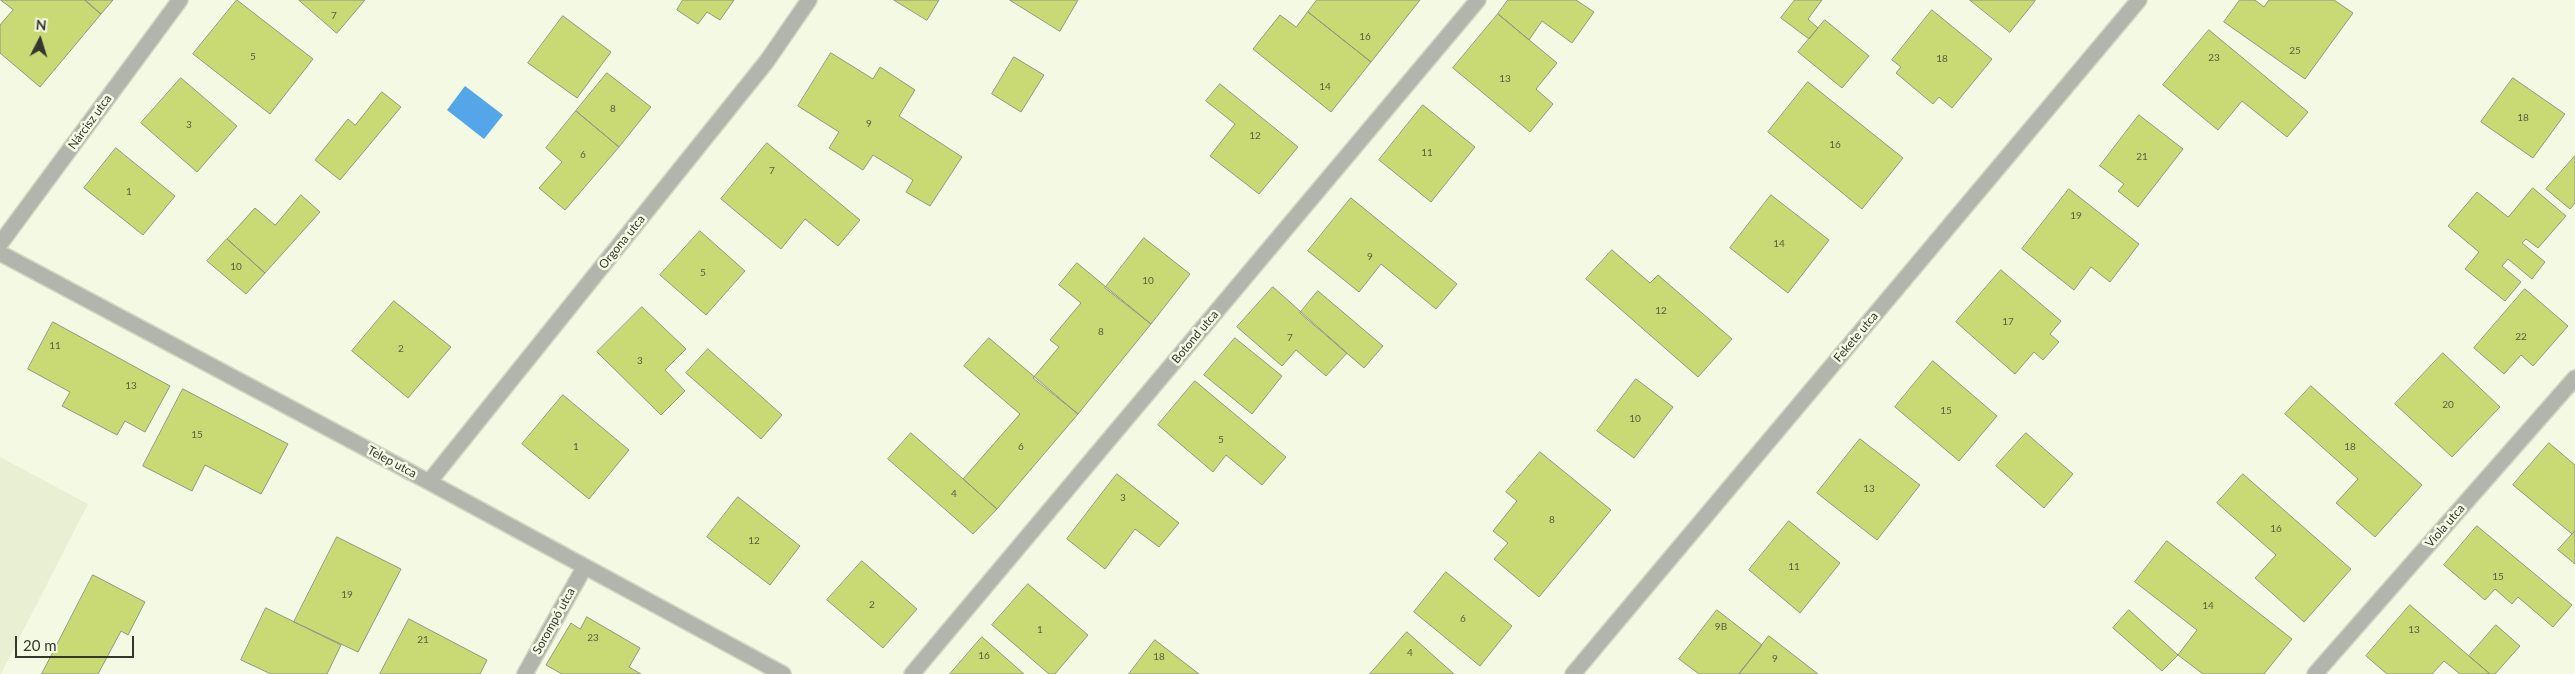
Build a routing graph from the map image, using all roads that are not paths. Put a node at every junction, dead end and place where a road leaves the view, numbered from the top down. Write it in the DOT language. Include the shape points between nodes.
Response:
graph roads {
  1 [pos="180,0"];
  2 [pos="809,0"];
  3 [pos="1478,0"];
  4 [pos="2138,0"];
  5 [pos="0,244"];
  6 [pos="0,253"];
  7 [pos="2575,378"];
  8 [pos="429,482"];
  9 [pos="584,568"];
  10 [pos="525,674"];
  11 [pos="783,674"];
  12 [pos="912,674"];
  13 [pos="1574,674"];
  14 [pos="2315,674"];
  1 -- 5 [label="street, Nárcisz utca"];
  2 -- 8 [label="street, Orgona utca" via="767,61"];
  3 -- 12 [label="street, Botond utca"];
  4 -- 13 [label="street, Fekete utca"];
  6 -- 8 [label="street, Telep utca"];
  7 -- 14 [label="street, Viola utca"];
  8 -- 9 [label="street, Telep utca"];
  9 -- 10 [label="street, Sorompó utca"];
  9 -- 11 [label="street, Telep utca"];
}
